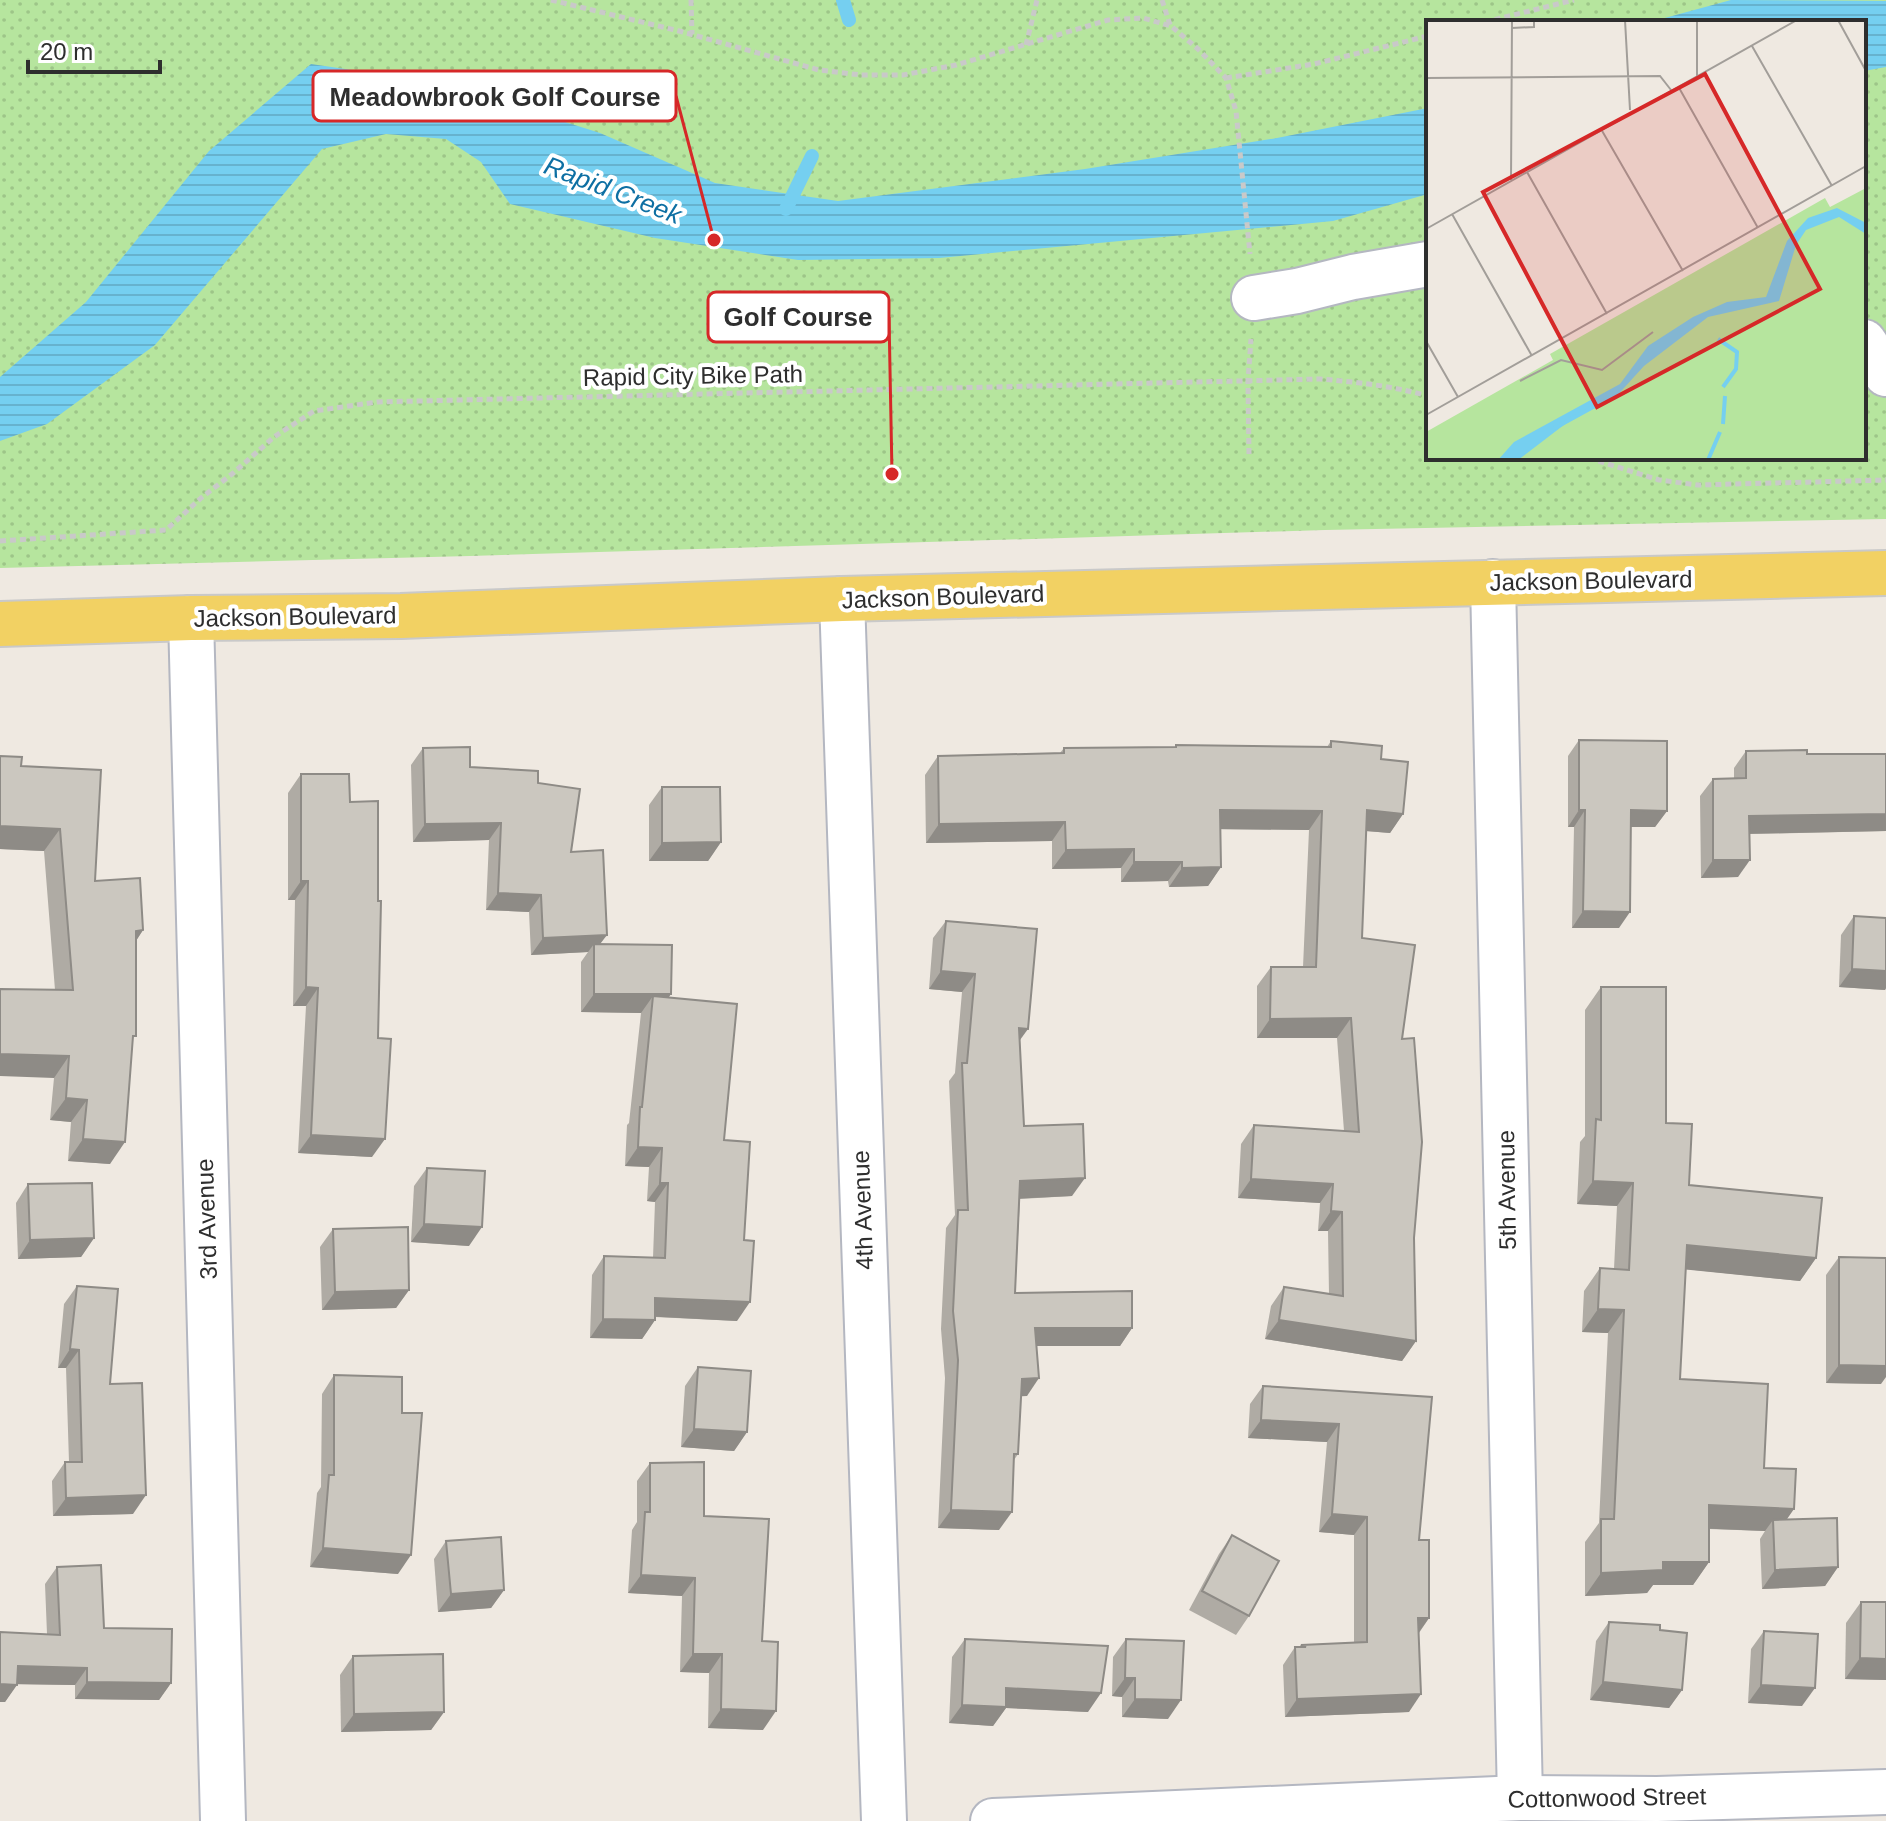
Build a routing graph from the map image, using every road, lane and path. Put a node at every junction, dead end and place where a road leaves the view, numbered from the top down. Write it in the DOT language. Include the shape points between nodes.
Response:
graph roads {
  1 [pos="551,0"];
  2 [pos="691,0"];
  3 [pos="1037,0"];
  4 [pos="1162,0"];
  5 [pos="1574,0"];
  6 [pos="1493,20"];
  7 [pos="1171,26"];
  8 [pos="692,34"];
  9 [pos="1426,36"];
  10 [pos="1026,45"];
  11 [pos="1226,78"];
  12 [pos="1426,264"];
  13 [pos="1252,282"];
  14 [pos="1866,345"];
  15 [pos="1886,374"];
  16 [pos="1248,381"];
  17 [pos="1426,395"];
  18 [pos="1249,454"];
  19 [pos="1595,460"];
  20 [pos="1886,480"];
  21 [pos="0,541"];
  22 [pos="1886,573"];
  23 [pos="1493,582"];
  24 [pos="842,599"];
  25 [pos="191,618"];
  26 [pos="0,624"];
  27 [pos="1886,1792"];
  28 [pos="1520,1798"];
  29 [pos="1650,1810"];
  30 [pos="223,1821"];
  31 [pos="884,1821"];
  32 [pos="993,1821"];
  1 -- 8 [label="path"];
  2 -- 8 [label="path"];
  3 -- 10 [label="path"];
  4 -- 7 [label="path"];
  5 -- 6 [label="path"];
  7 -- 10 [label="path" via="1143,18 1108,20"];
  7 -- 11 [label="path"];
  8 -- 10 [label="path" via="819,70 861,75 903,75"];
  9 -- 11 [label="path" via="1314,64"];
  11 -- 13 [label="path" via="1236,111"];
  12 -- 13 [label="street" via="1297,291"];
  13 -- 16 [label="path"];
  14 -- 15 [label="street"];
  16 -- 17 [label="path, Rapid City Bike Path" via="1366,382"];
  16 -- 18 [label="path"];
  16 -- 21 [label="path, Rapid City Bike Path" via="377,402 314,411 274,437 166,530"];
  19 -- 20 [label="path" via="1659,480 1698,485"];
  22 -- 23 [label="main road, Jackson Boulevard"];
  23 -- 24 [label="main road, Jackson Boulevard"];
  23 -- 28 [label="street, 5th Avenue"];
  24 -- 25 [label="main road, Jackson Boulevard" via="401,616"];
  24 -- 31 [label="street, 4th Avenue"];
  25 -- 26 [label="main road, Jackson Boulevard"];
  25 -- 30 [label="street, 3rd Avenue"];
  27 -- 29 [label="street, Cottonwood Street"];
  28 -- 29 [label="street, Cottonwood Street"];
  28 -- 32 [label="street, Cottonwood Street"];
}
